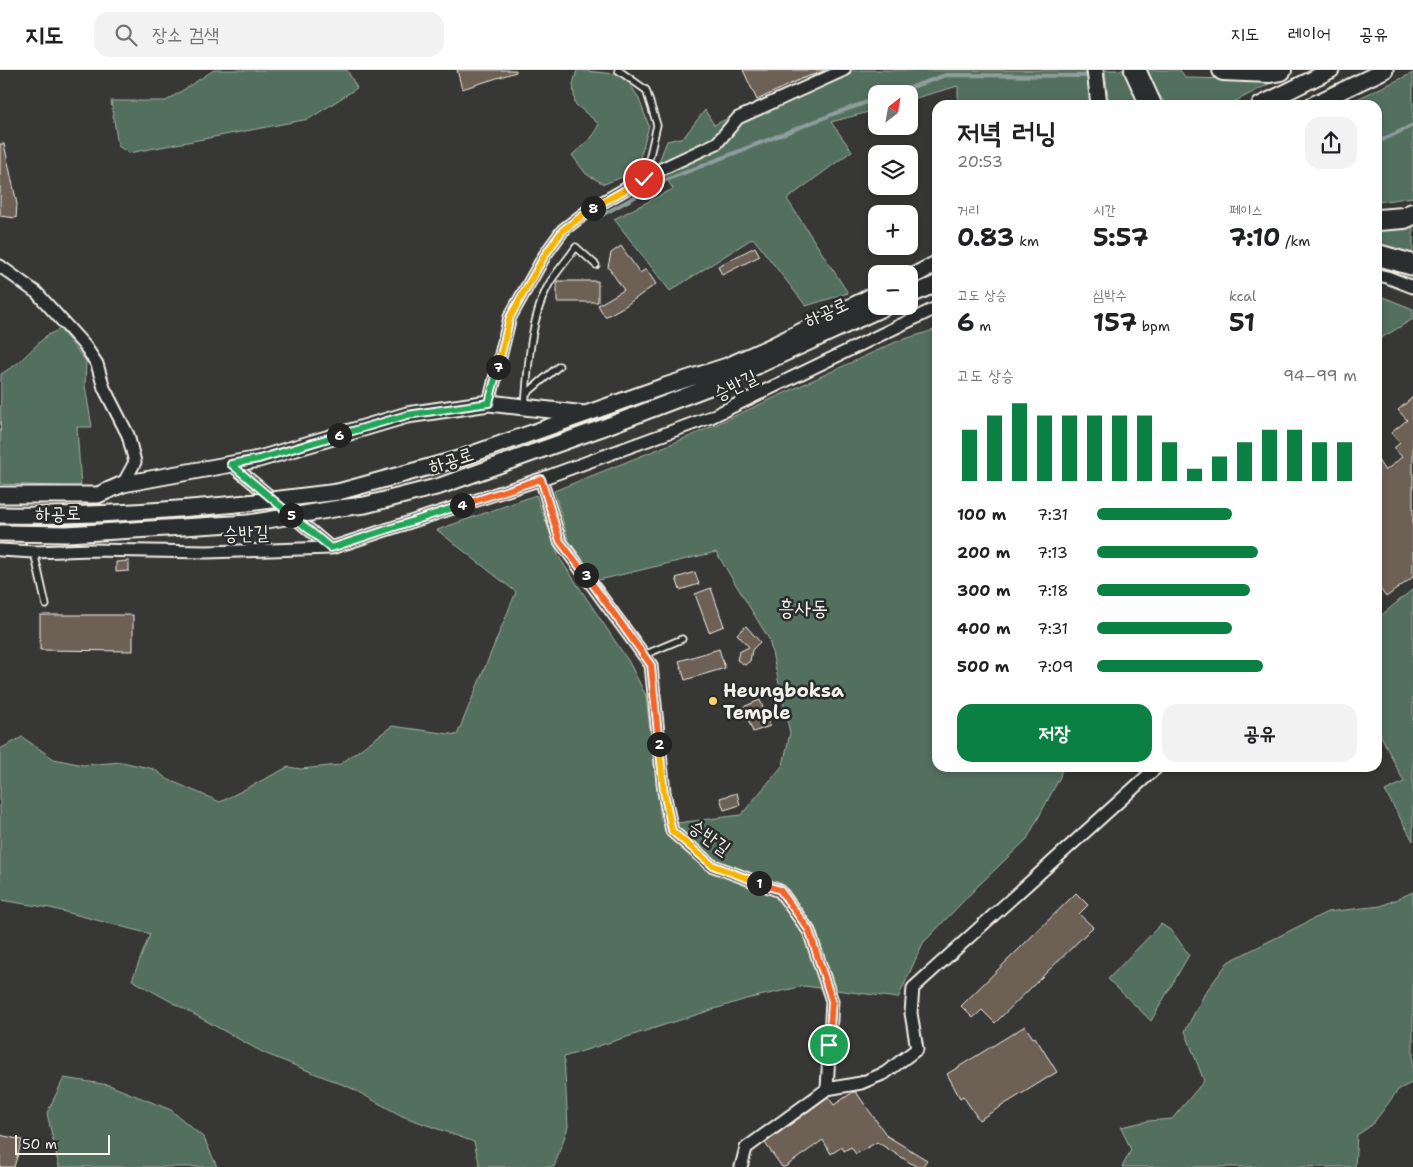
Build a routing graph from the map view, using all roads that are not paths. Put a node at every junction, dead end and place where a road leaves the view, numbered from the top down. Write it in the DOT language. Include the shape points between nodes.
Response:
graph roads {
  1 [pos="618,70"];
  2 [pos="844,70"];
  3 [pos="1095,70"];
  4 [pos="1135,70"];
  5 [pos="1222,70"];
  6 [pos="1282,70"];
  7 [pos="1331,70"];
  8 [pos="1385,70"];
  9 [pos="1099,100"];
  10 [pos="1150,100"];
  11 [pos="1270,100"];
  12 [pos="1322,100"];
  13 [pos="644,179"];
  14 [pos="1413,214"];
  15 [pos="1382,220"];
  16 [pos="1382,256"];
  17 [pos="596,265"];
  18 [pos="1413,265"];
  19 [pos="0,266"];
  20 [pos="932,266"];
  21 [pos="918,273"];
  22 [pos="1382,276"];
  23 [pos="932,286"];
  24 [pos="1413,287"];
  25 [pos="918,292"];
  26 [pos="868,298"];
  27 [pos="932,310"];
  28 [pos="868,315"];
  29 [pos="559,366"];
  30 [pos="526,401"];
  31 [pos="489,403"];
  32 [pos="585,414"];
  33 [pos="231,464"];
  34 [pos="541,479"];
  35 [pos="123,484"];
  36 [pos="0,495"];
  37 [pos="0,514"];
  38 [pos="0,533"];
  39 [pos="331,548"];
  40 [pos="0,550"];
  41 [pos="34,552"];
  42 [pos="46,606"];
  43 [pos="682,639"];
  44 [pos="644,655"];
  45 [pos="1152,772"];
  46 [pos="827,1090"];
  47 [pos="741,1167"];
  1 -- 13 [label="lane" via="646,90 657,125"];
  2 -- 13 [label="street" via="738,118 717,143"];
  3 -- 9 [label="street"];
  4 -- 10 [label="highway"];
  5 -- 6 [label="highway"];
  7 -- 11 [label="street"];
  8 -- 12 [label="street"];
  13 -- 31 [label="street" via="589,210 563,230 545,255 510,317"];
  14 -- 15 [label="highway"];
  16 -- 18 [label="highway"];
  17 -- 30 [label="lane" via="576,246 549,284 537,313"];
  19 -- 35 [label="street" via="37,292 97,364 104,388 128,435 135,462"];
  20 -- 21 [label="street"];
  22 -- 24 [label="street"];
  23 -- 25 [label="street"];
  26 -- 32 [label="street, 하공로" via="727,366"];
  27 -- 34 [label="street, 승반길" via="711,417"];
  28 -- 38 [label="street, 하공로, bridge" via="720,383 602,428 440,486 365,505 248,523 67,534"];
  29 -- 30 [label="lane"];
  30 -- 31 [label="street"];
  30 -- 32 [label="street"];
  31 -- 33 [label="street" via="407,415 259,459"];
  32 -- 37 [label="street, 하공로, bridge" via="458,459 338,492 151,512"];
  33 -- 35 [label="street"];
  33 -- 39 [label="street"];
  34 -- 39 [label="street, 승반길"];
  34 -- 44 [label="street, 승반길" via="560,541"];
  35 -- 36 [label="street" via="98,495"];
  39 -- 41 [label="street, 승반길"];
  40 -- 41 [label="street, 승반길"];
  41 -- 42 [label="lane"];
  43 -- 44 [label="lane"];
  44 -- 46 [label="street, 승반길" via="651,665 664,792 672,831 712,865 780,890 809,930 832,1001"];
  45 -- 46 [label="street" via="913,988 910,1013 917,1049 885,1073 861,1083"];
  46 -- 47 [label="street" via="746,1148"];
}
